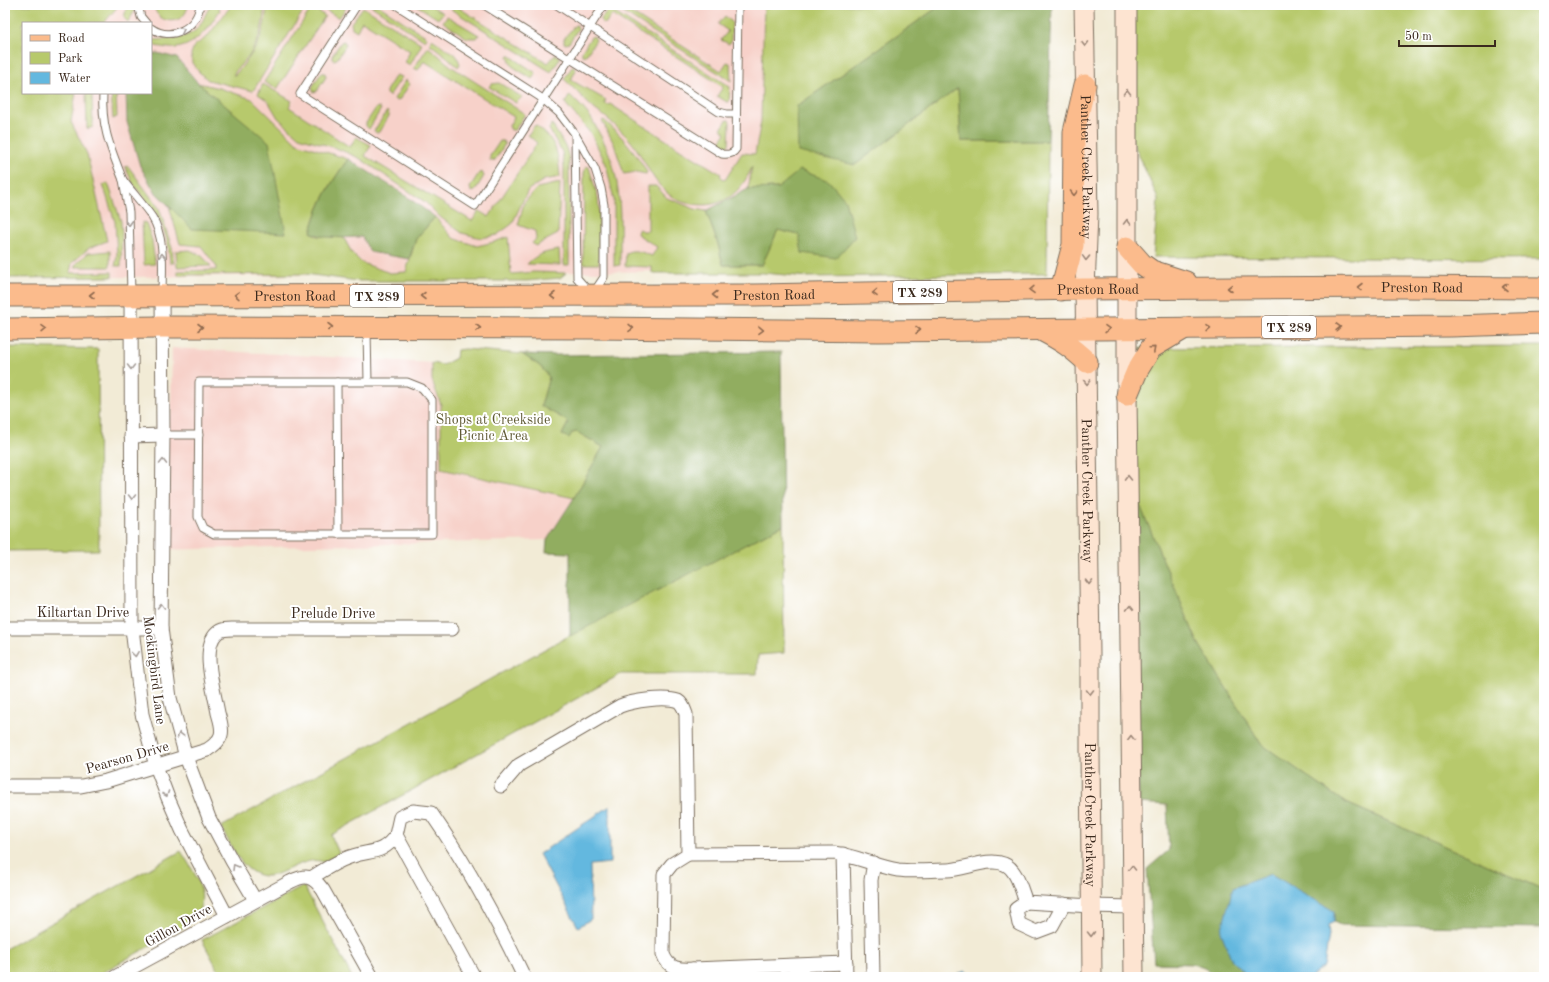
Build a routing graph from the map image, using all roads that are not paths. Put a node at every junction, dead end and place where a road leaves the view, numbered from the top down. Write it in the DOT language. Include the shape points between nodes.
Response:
graph roads {
  1 [pos="138,5"];
  2 [pos="200,5"];
  3 [pos="357,5"];
  4 [pos="396,5"];
  5 [pos="484,5"];
  6 [pos="557,5"];
  7 [pos="604,5"];
  8 [pos="738,5"];
  9 [pos="1084,5"];
  10 [pos="1127,5"];
  11 [pos="142,21"];
  12 [pos="590,26"];
  13 [pos="152,30"];
  14 [pos="569,59"];
  15 [pos="1085,85"];
  16 [pos="103,94"];
  17 [pos="543,99"];
  18 [pos="736,114"];
  19 [pos="575,134"];
  20 [pos="123,180"];
  21 [pos="1127,247"];
  22 [pos="1209,288"];
  23 [pos="1544,288"];
  24 [pos="1086,289"];
  25 [pos="1127,289"];
  26 [pos="1061,290"];
  27 [pos="131,295"];
  28 [pos="162,295"];
  29 [pos="5,296"];
  30 [pos="592,296"];
  31 [pos="1544,323"];
  32 [pos="161,327"];
  33 [pos="131,328"];
  34 [pos="367,328"];
  35 [pos="592,328"];
  36 [pos="1184,328"];
  37 [pos="5,329"];
  38 [pos="1039,329"];
  39 [pos="1086,329"];
  40 [pos="1128,329"];
  41 [pos="1087,362"];
  42 [pos="337,382"];
  43 [pos="368,382"];
  44 [pos="1127,395"];
  45 [pos="163,435"];
  46 [pos="199,435"];
  47 [pos="131,436"];
  48 [pos="338,534"];
  49 [pos="5,628"];
  50 [pos="132,628"];
  51 [pos="161,628"];
  52 [pos="452,629"];
  53 [pos="216,634"];
  54 [pos="186,757"];
  55 [pos="156,766"];
  56 [pos="5,786"];
  57 [pos="501,786"];
  58 [pos="396,835"];
  59 [pos="688,854"];
  60 [pos="844,854"];
  61 [pos="874,863"];
  62 [pos="311,878"];
  63 [pos="255,900"];
  64 [pos="1026,902"];
  65 [pos="1064,904"];
  66 [pos="1091,906"];
  67 [pos="1133,907"];
  68 [pos="227,916"];
  69 [pos="846,963"];
  70 [pos="693,973"];
  71 [pos="115,977"];
  72 [pos="372,977"];
  73 [pos="474,977"];
  74 [pos="524,977"];
  75 [pos="846,977"];
  76 [pos="873,977"];
  77 [pos="1092,977"];
  78 [pos="1134,977"];
  1 -- 11 [label="lane"];
  13 -- 2 [label="lane, one-way" via="166,34 186,28 194,21"];
  3 -- 17 [label="lane" via="300,94 475,206"];
  4 -- 17 [label="lane"];
  5 -- 14 [label="lane"];
  6 -- 12 [label="lane"];
  7 -- 12 [label="lane"];
  8 -- 18 [label="lane"];
  9 -- 15 [label="main road, Panther Creek Parkway, one-way"];
  21 -- 10 [label="main road, one-way"];
  12 -- 14 [label="lane"];
  12 -- 18 [label="lane" via="719,112"];
  14 -- 17 [label="lane"];
  14 -- 18 [label="lane" via="722,154 732,154 736,149"];
  15 -- 24 [label="main road, Panther Creek Parkway, one-way" via="1088,214"];
  15 -- 26 [label="main road, one-way" via="1074,132 1073,245"];
  16 -- 20 [label="lane" via="106,135"];
  17 -- 19 [label="lane" via="559,113"];
  19 -- 30 [label="lane" via="578,278"];
  19 -- 30 [label="lane" via="595,168 602,188 604,205 604,277"];
  20 -- 27 [label="lane, one-way" via="129,212"];
  28 -- 20 [label="lane, one-way" via="162,252 159,235 152,218"];
  21 -- 22 [label="main road" via="1152,271"];
  21 -- 25 [label="main road"];
  23 -- 22 [label="main road, Preston Road / TX 289, one-way"];
  22 -- 25 [label="main road, Preston Road / TX 289"];
  24 -- 25 [label="main road, Preston Road / TX 289"];
  24 -- 26 [label="main road, Preston Road / TX 289"];
  24 -- 39 [label="main road, Panther Creek Parkway"];
  25 -- 40 [label="main road"];
  26 -- 30 [label="main road, Preston Road / TX 289, one-way"];
  27 -- 28 [label="main road, Preston Road / TX 289"];
  27 -- 29 [label="main road, Preston Road / TX 289, one-way"];
  27 -- 33 [label="street, Mockingbird Lane"];
  30 -- 28 [label="main road, Preston Road / TX 289, one-way"];
  28 -- 32 [label="street, Mockingbird Lane"];
  30 -- 35 [label="main road"];
  36 -- 31 [label="main road, TX 289, one-way"];
  32 -- 33 [label="main road, TX 289"];
  32 -- 34 [label="main road, TX 289, one-way"];
  32 -- 45 [label="street, Mockingbird Lane"];
  37 -- 33 [label="main road, TX 289, one-way"];
  33 -- 47 [label="street, Mockingbird Lane, one-way"];
  34 -- 35 [label="main road, TX 289, one-way"];
  34 -- 43 [label="lane"];
  35 -- 38 [label="main road, TX 289, one-way" via="879,331"];
  36 -- 40 [label="main road, TX 289"];
  44 -- 36 [label="main road, one-way" via="1137,371 1151,348"];
  38 -- 39 [label="main road, TX 289"];
  38 -- 41 [label="main road" via="1068,344"];
  39 -- 40 [label="main road, TX 289, one-way"];
  39 -- 41 [label="main road, Panther Creek Parkway"];
  40 -- 44 [label="main road"];
  41 -- 66 [label="main road, Panther Creek Parkway, one-way"];
  42 -- 43 [label="lane"];
  42 -- 46 [label="lane" via="199,382"];
  42 -- 48 [label="lane"];
  43 -- 48 [label="lane" via="407,382 422,388 432,400 432,534"];
  67 -- 44 [label="main road, one-way"];
  45 -- 46 [label="lane"];
  45 -- 47 [label="street"];
  51 -- 45 [label="street, Mockingbird Lane, one-way"];
  46 -- 48 [label="lane" via="198,517 203,528 214,534"];
  47 -- 50 [label="street, Mockingbird Lane, one-way"];
  49 -- 50 [label="street, Kiltartan Drive"];
  50 -- 51 [label="street, Kiltartan Drive"];
  50 -- 55 [label="street, Mockingbird Lane, one-way" via="142,714"];
  54 -- 51 [label="street, Mockingbird Lane, one-way" via="170,698"];
  52 -- 53 [label="street, Prelude Drive" via="230,629"];
  53 -- 54 [label="street, Pearson Drive" via="210,642 209,656 221,733 217,742 207,750"];
  54 -- 55 [label="street, Pearson Drive"];
  63 -- 54 [label="street, Mockingbird Lane, one-way" via="218,835"];
  55 -- 56 [label="street, Pearson Drive" via="81,786"];
  55 -- 68 [label="street, Mockingbird Lane, one-way" via="182,830"];
  57 -- 59 [label="street" via="519,765 620,706 638,700 678,701 686,714"];
  58 -- 62 [label="street" via="388,845 342,860"];
  58 -- 73 [label="street"];
  58 -- 74 [label="street" via="400,817 414,811 431,813 456,850"];
  59 -- 60 [label="street"];
  59 -- 70 [label="street" via="672,864 664,874 663,954 668,964"];
  60 -- 61 [label="street"];
  60 -- 69 [label="street"];
  61 -- 64 [label="street" via="899,870 948,870 999,862 1014,871"];
  61 -- 76 [label="street" via="870,880"];
  62 -- 63 [label="street, Gillon Drive" via="299,877"];
  62 -- 72 [label="street" via="323,890"];
  63 -- 68 [label="street, Gillon Drive"];
  64 -- 65 [label="street"];
  64 -- 65 [label="street" via="1016,909 1019,924 1036,932 1052,926"];
  65 -- 66 [label="street"];
  66 -- 67 [label="street"];
  66 -- 77 [label="main road, Panther Creek Parkway, one-way"];
  67 -- 78 [label="main road"];
  68 -- 71 [label="street, Gillon Drive"];
  69 -- 70 [label="street"];
  69 -- 75 [label="street"];
}
